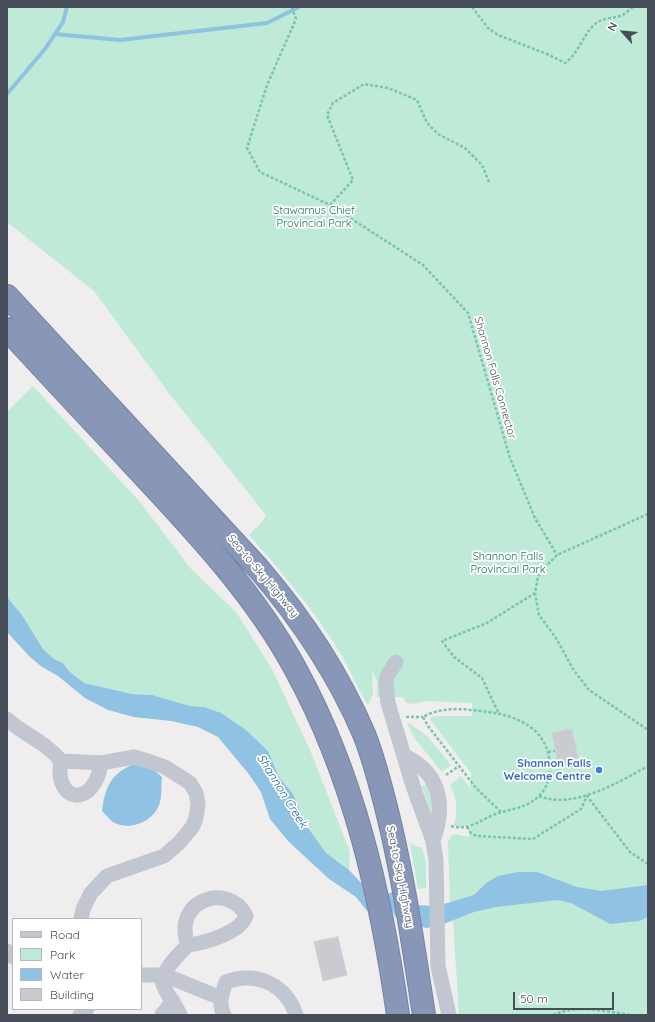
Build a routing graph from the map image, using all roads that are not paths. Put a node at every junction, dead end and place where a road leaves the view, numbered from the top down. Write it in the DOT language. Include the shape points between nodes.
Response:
graph roads {
  1 [pos="7,296"];
  2 [pos="7,329"];
  3 [pos="396,662"];
  4 [pos="7,719"];
  5 [pos="404,756"];
  6 [pos="61,761"];
  7 [pos="101,763"];
  8 [pos="433,841"];
  9 [pos="81,918"];
  10 [pos="188,945"];
  11 [pos="142,975"];
  12 [pos="164,975"];
  13 [pos="221,998"];
  14 [pos="174,1001"];
  15 [pos="162,1015"];
  16 [pos="180,1015"];
  17 [pos="224,1015"];
  18 [pos="296,1015"];
  19 [pos="398,1015"];
  20 [pos="424,1015"];
  21 [pos="449,1015"];
  1 -- 20 [label="highway, Sea-to-Sky Highway" via="258,568 287,602 316,643 364,735 378,776 393,836"];
  2 -- 19 [label="highway" via="183,518 226,568 263,618 295,668 335,754 357,816 382,921"];
  3 -- 5 [label="street" via="387,676 386,684 388,703"];
  4 -- 6 [label="street" via="53,750"];
  5 -- 8 [label="street"];
  5 -- 8 [label="street" via="414,760 433,780 439,801 439,822"];
  6 -- 7 [label="street"];
  6 -- 7 [label="street" via="59,770 62,782 73,795 87,793 99,773"];
  7 -- 9 [label="street" via="134,758 165,767 190,783 196,793 198,804 193,826 179,843 164,856 107,876 91,893"];
  8 -- 21 [label="street" via="436,860 438,966"];
  10 -- 12 [label="street"];
  11 -- 12 [label="street"];
  12 -- 13 [label="street"];
  12 -- 14 [label="street" via="163,984"];
  13 -- 17 [label="street"];
  13 -- 18 [label="street" via="226,982 238,978 256,978 276,986 292,1003"];
  14 -- 15 [label="street"];
  14 -- 16 [label="street"];
}
